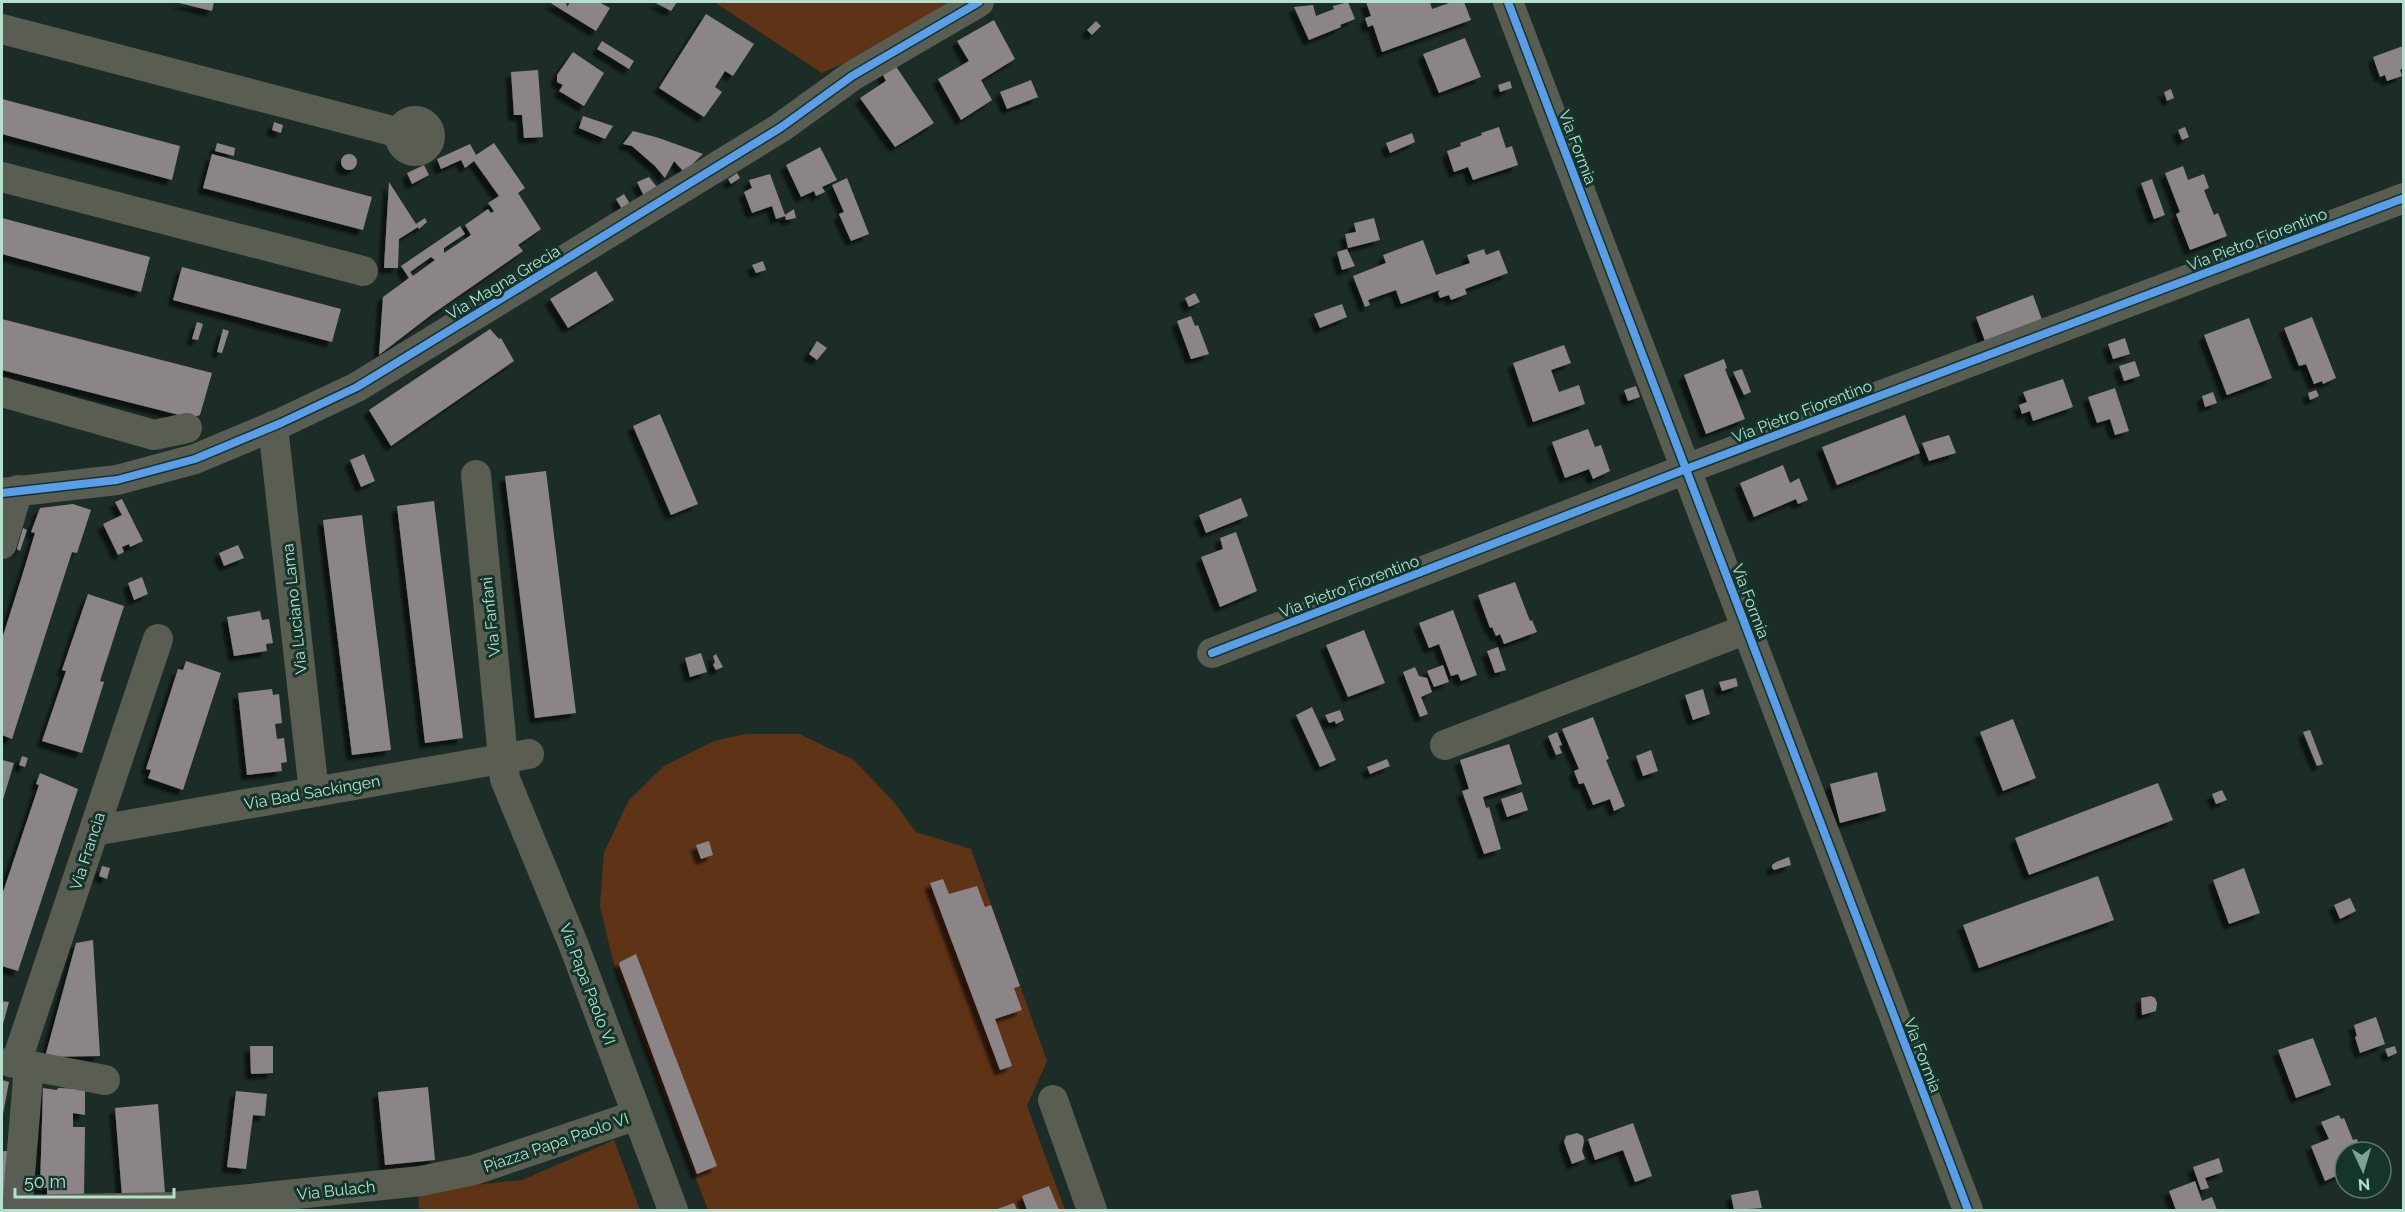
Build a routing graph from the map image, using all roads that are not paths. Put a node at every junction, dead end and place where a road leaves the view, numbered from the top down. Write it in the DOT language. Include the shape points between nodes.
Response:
graph roads {
  1 [pos="980,2"];
  2 [pos="1508,2"];
  3 [pos="2,29"];
  4 [pos="400,133"];
  5 [pos="2,177"];
  6 [pos="2403,198"];
  7 [pos="363,271"];
  8 [pos="2,392"];
  9 [pos="273,426"];
  10 [pos="172,466"];
  11 [pos="1686,469"];
  12 [pos="476,475"];
  13 [pos="10,492"];
  14 [pos="2,544"];
  15 [pos="1747,628"];
  16 [pos="158,639"];
  17 [pos="1212,653"];
  18 [pos="1445,745"];
  19 [pos="516,756"];
  20 [pos="314,792"];
  21 [pos="94,831"];
  22 [pos="16,1063"];
  23 [pos="105,1080"];
  24 [pos="1053,1100"];
  25 [pos="638,1114"];
  26 [pos="474,1170"];
  27 [pos="17,1210"];
  28 [pos="673,1210"];
  29 [pos="1092,1210"];
  30 [pos="1968,1210"];
  1 -- 9 [label="street, Via Magna Grecia" via="852,76 780,128 357,387"];
  2 -- 11 [label="street, Via Formia"];
  3 -- 4 [label="street"];
  5 -- 7 [label="street"];
  6 -- 11 [label="street, Via Pietro Fiorentino"];
  8 -- 10 [label="street" via="154,435 175,430"];
  9 -- 10 [label="street, Via Magna Grecia"];
  9 -- 20 [label="street, Via Luciano Lama"];
  10 -- 13 [label="street, Via Magna Grecia" via="117,480"];
  11 -- 15 [label="street, Via Formia"];
  11 -- 17 [label="street, Via Pietro Fiorentino"];
  12 -- 19 [label="street, Via Fanfani"];
  13 -- 14 [label="street"];
  15 -- 18 [label="street"];
  15 -- 30 [label="street, Via Formia"];
  16 -- 21 [label="street, Via Francia"];
  19 -- 20 [label="street, Via Bad Sackingen"];
  19 -- 25 [label="street, Via Papa Paolo VI" via="505,778"];
  20 -- 21 [label="street, Via Bad Sackingen"];
  21 -- 22 [label="street, Via Francia"];
  22 -- 23 [label="street"];
  22 -- 27 [label="street, Via Francia"];
  24 -- 29 [label="street"];
  25 -- 26 [label="street, Piazza Papa Paolo VI"];
  25 -- 28 [label="street, Via Papa Paolo VI"];
  26 -- 27 [label="street, Via Bulach" via="421,1181 172,1207"];
}
